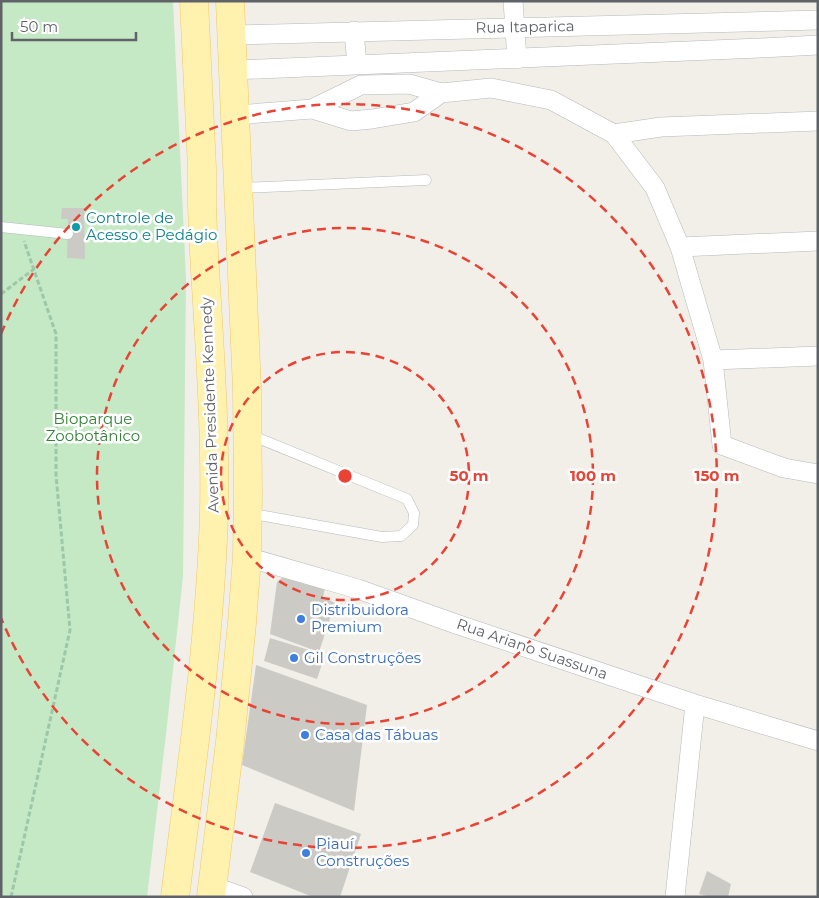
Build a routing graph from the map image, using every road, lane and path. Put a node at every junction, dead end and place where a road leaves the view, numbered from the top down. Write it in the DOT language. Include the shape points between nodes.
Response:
graph roads {
  1 [pos="194,1"];
  2 [pos="230,1"];
  3 [pos="513,1"];
  4 [pos="818,20"];
  5 [pos="514,27"];
  6 [pos="354,31"];
  7 [pos="232,35"];
  8 [pos="818,45"];
  9 [pos="517,59"];
  10 [pos="357,65"];
  11 [pos="234,70"];
  12 [pos="441,93"];
  13 [pos="312,109"];
  14 [pos="236,115"];
  15 [pos="818,121"];
  16 [pos="614,134"];
  17 [pos="426,180"];
  18 [pos="239,188"];
  19 [pos="1,227"];
  20 [pos="20,228"];
  21 [pos="68,234"];
  22 [pos="818,241"];
  23 [pos="680,247"];
  24 [pos="34,269"];
  25 [pos="1,294"];
  26 [pos="818,356"];
  27 [pos="712,360"];
  28 [pos="248,433"];
  29 [pos="818,474"];
  30 [pos="248,513"];
  31 [pos="247,557"];
  32 [pos="695,704"];
  33 [pos="818,741"];
  34 [pos="211,891"];
  35 [pos="176,892"];
  36 [pos="11,897"];
  37 [pos="243,897"];
  38 [pos="675,897"];
  1 -- 35 [label="main road, Avenida Presidente Kennedy" via="214,496 208,618"];
  2 -- 7 [label="main road"];
  3 -- 5 [label="street"];
  4 -- 5 [label="street, Rua Itaparica"];
  5 -- 6 [label="street, Rua Itaparica"];
  5 -- 9 [label="street"];
  6 -- 7 [label="street, Rua Itaparica"];
  6 -- 10 [label="street"];
  7 -- 11 [label="main road"];
  8 -- 9 [label="street, Rua Itaparica"];
  9 -- 10 [label="street, Rua Itaparica"];
  10 -- 11 [label="street, Rua Itaparica"];
  11 -- 14 [label="main road"];
  12 -- 13 [label="street" via="409,84 360,85"];
  12 -- 13 [label="street" via="414,112 372,119 351,121"];
  12 -- 16 [label="street" via="491,88 550,100"];
  13 -- 14 [label="street"];
  14 -- 18 [label="main road"];
  15 -- 16 [label="street" via="661,127"];
  16 -- 23 [label="street" via="655,188"];
  17 -- 18 [label="lane"];
  18 -- 28 [label="main road"];
  19 -- 20 [label="lane"];
  20 -- 21 [label="lane"];
  20 -- 24 [label="path"];
  22 -- 23 [label="street"];
  23 -- 27 [label="street"];
  24 -- 25 [label="path"];
  24 -- 36 [label="path" via="56,334 56,476 70,630"];
  26 -- 27 [label="street"];
  27 -- 29 [label="street" via="722,445 784,468"];
  28 -- 30 [label="main road"];
  28 -- 30 [label="lane" via="407,499 414,513 413,525 401,536 382,537"];
  30 -- 31 [label="main road"];
  31 -- 32 [label="street, Rua Ariano Suassuna" via="358,589"];
  31 -- 34 [label="main road" via="230,742"];
  32 -- 33 [label="street, Rua Ariano Suassuna"];
  32 -- 38 [label="street"];
  34 -- 37 [label="street"];
}
